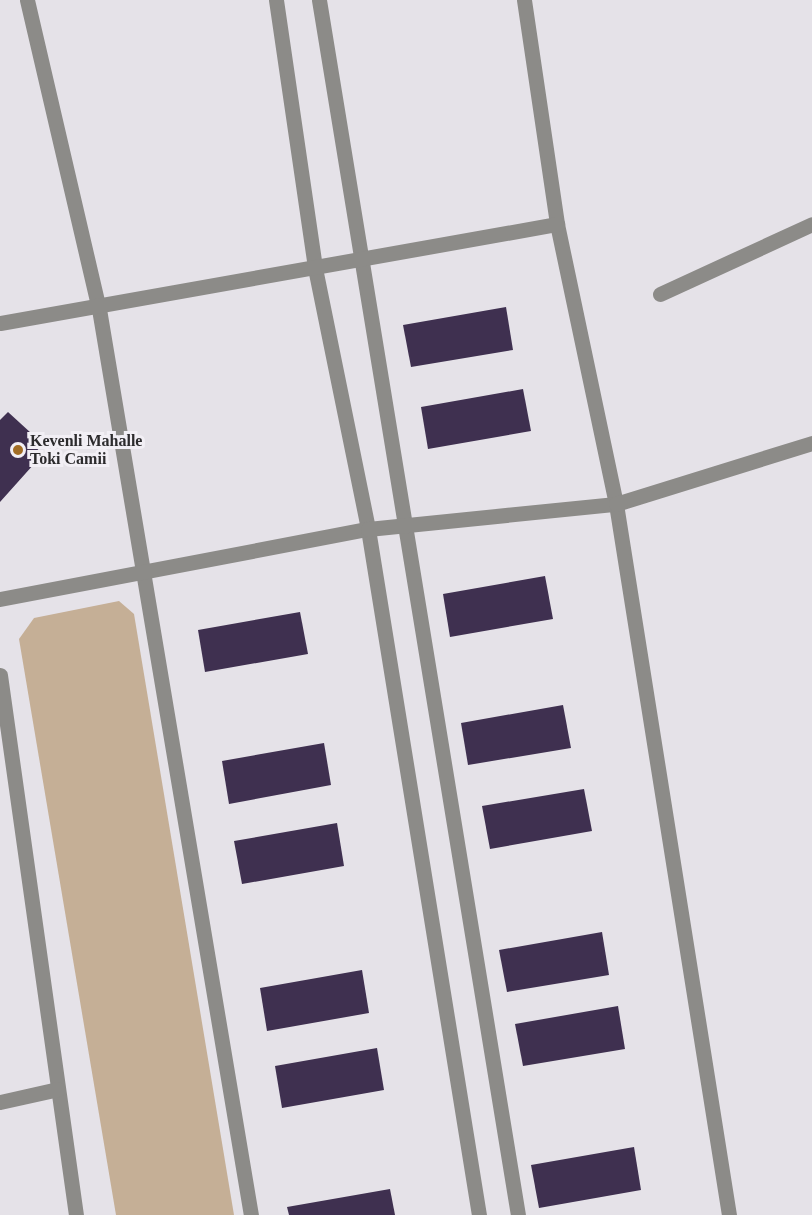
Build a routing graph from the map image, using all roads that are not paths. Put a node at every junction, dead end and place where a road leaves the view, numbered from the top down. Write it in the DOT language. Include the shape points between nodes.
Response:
graph roads {
  1 [pos="27,0"];
  2 [pos="276,0"];
  3 [pos="319,0"];
  4 [pos="524,0"];
  5 [pos="557,224"];
  6 [pos="812,224"];
  7 [pos="359,257"];
  8 [pos="315,268"];
  9 [pos="660,294"];
  10 [pos="99,309"];
  11 [pos="0,323"];
  12 [pos="812,443"];
  13 [pos="616,504"];
  14 [pos="408,527"];
  15 [pos="368,529"];
  16 [pos="144,570"];
  17 [pos="0,598"];
  18 [pos="0,675"];
  19 [pos="5,747"];
  20 [pos="58,1089"];
  21 [pos="0,1102"];
  22 [pos="76,1215"];
  23 [pos="251,1215"];
  24 [pos="479,1215"];
  25 [pos="518,1215"];
  26 [pos="729,1215"];
  1 -- 10 [label="street"];
  2 -- 8 [label="street"];
  3 -- 7 [label="street"];
  4 -- 5 [label="street"];
  5 -- 7 [label="street"];
  5 -- 13 [label="street"];
  6 -- 9 [label="street"];
  7 -- 8 [label="street"];
  7 -- 14 [label="street"];
  8 -- 10 [label="street"];
  8 -- 15 [label="street"];
  10 -- 11 [label="street"];
  10 -- 16 [label="street"];
  12 -- 13 [label="street"];
  13 -- 14 [label="street"];
  13 -- 26 [label="street"];
  14 -- 15 [label="street"];
  14 -- 25 [label="street"];
  15 -- 16 [label="street"];
  15 -- 24 [label="street"];
  16 -- 17 [label="street"];
  16 -- 23 [label="street"];
  18 -- 19 [label="street"];
  19 -- 20 [label="street"];
  20 -- 21 [label="street"];
  20 -- 22 [label="street"];
}
